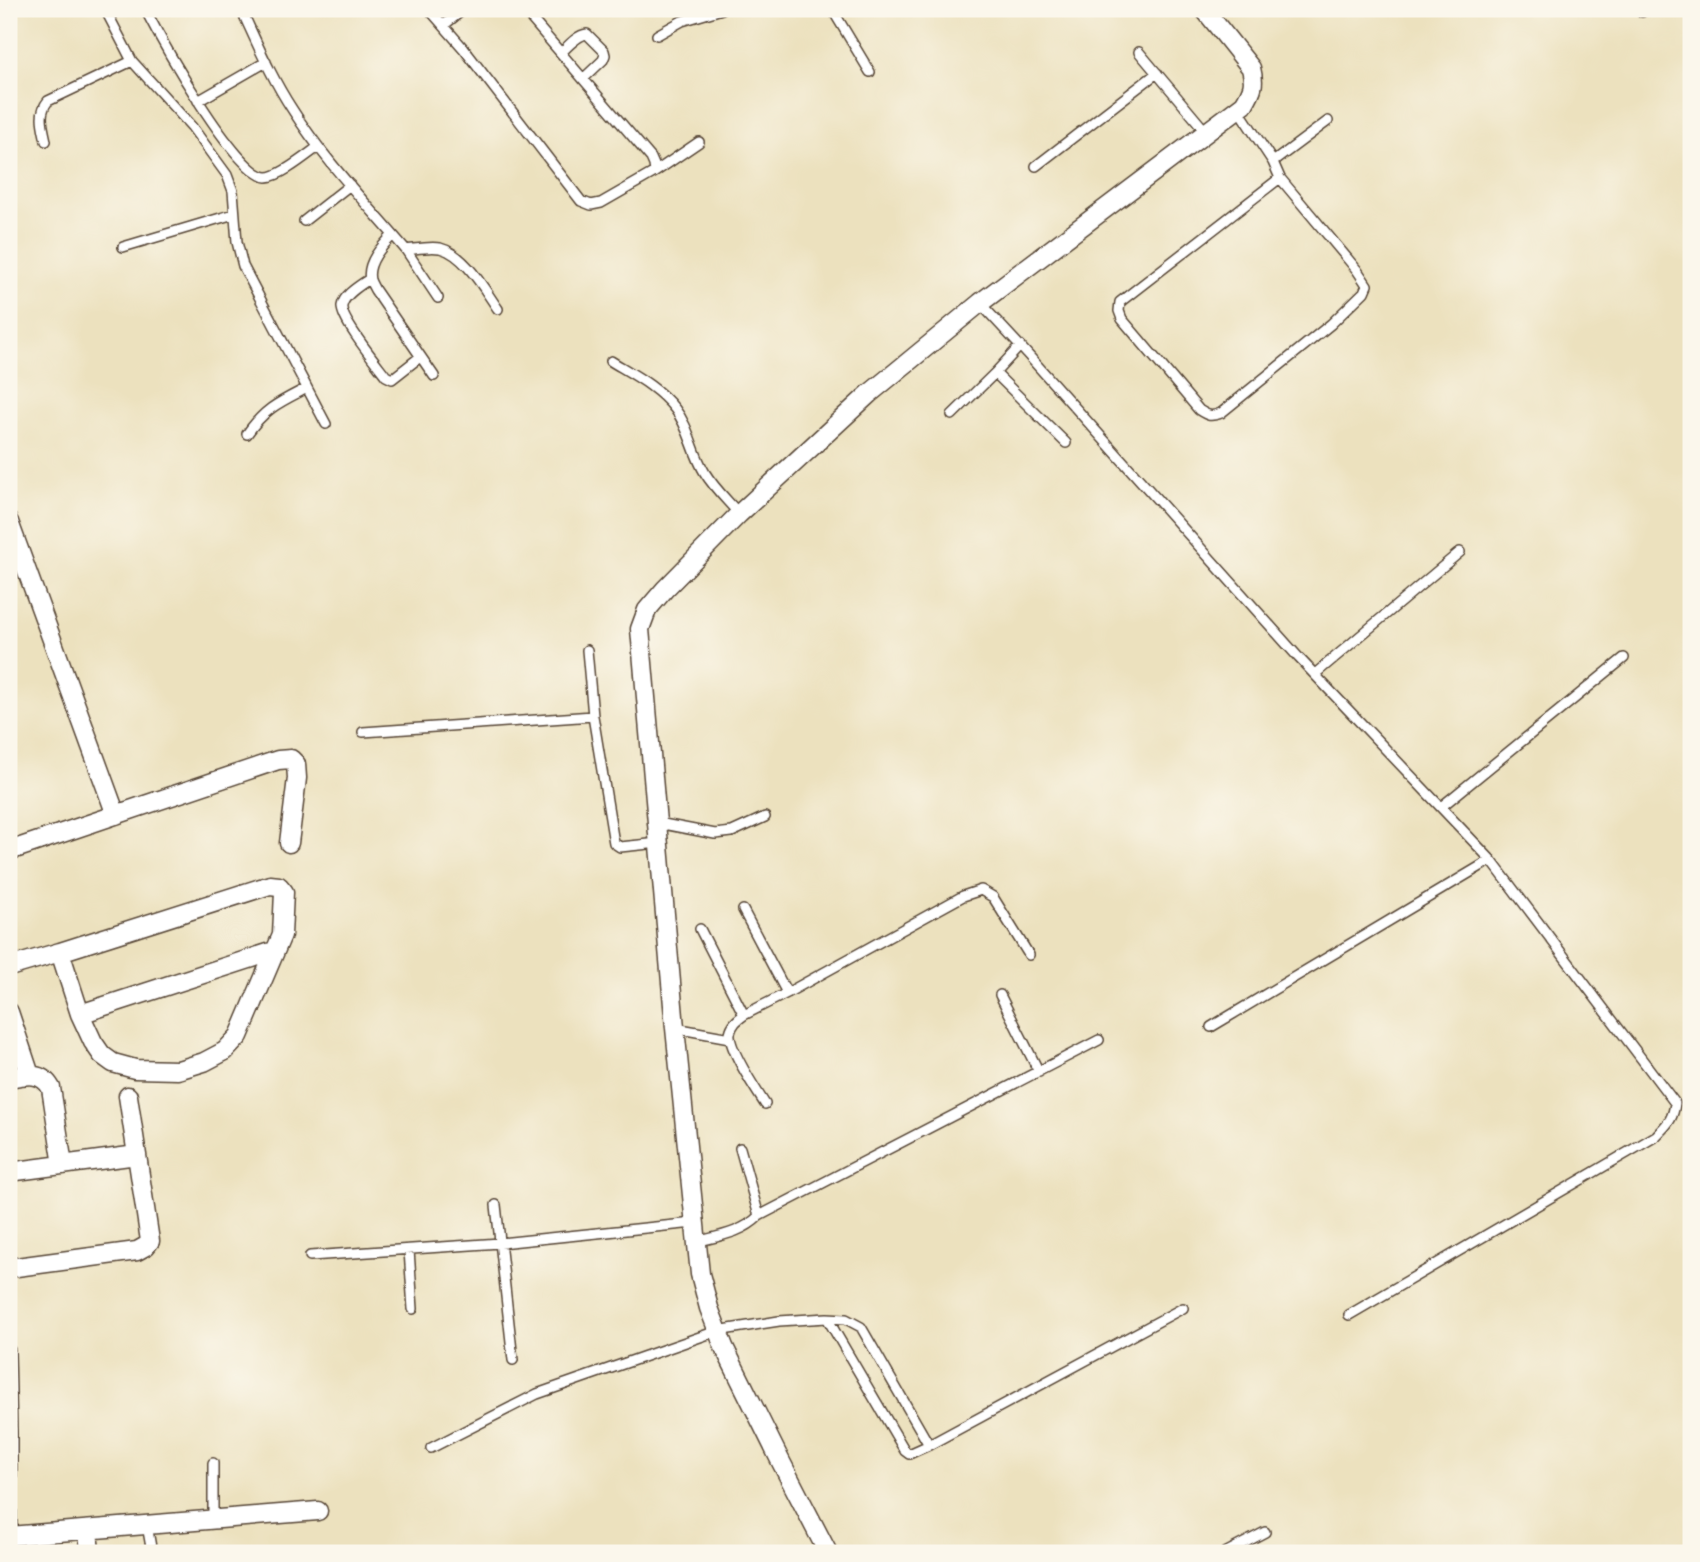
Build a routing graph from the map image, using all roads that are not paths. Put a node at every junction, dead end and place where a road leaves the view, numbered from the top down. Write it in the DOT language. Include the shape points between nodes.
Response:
graph roads {
  1 [pos="105,9"];
  2 [pos="145,9"];
  3 [pos="241,9"];
  4 [pos="429,9"];
  5 [pos="464,9"];
  6 [pos="523,9"];
  7 [pos="722,9"];
  8 [pos="832,9"];
  9 [pos="1204,9"];
  10 [pos="444,25"];
  11 [pos="657,35"];
  12 [pos="1139,52"];
  13 [pos="561,53"];
  14 [pos="132,61"];
  15 [pos="265,62"];
  16 [pos="870,72"];
  17 [pos="1157,74"];
  18 [pos="583,79"];
  19 [pos="198,102"];
  20 [pos="1238,109"];
  21 [pos="1328,121"];
  22 [pos="1207,133"];
  23 [pos="46,141"];
  24 [pos="699,142"];
  25 [pos="318,147"];
  26 [pos="1273,162"];
  27 [pos="1036,166"];
  28 [pos="655,172"];
  29 [pos="1280,178"];
  30 [pos="350,185"];
  31 [pos="234,214"];
  32 [pos="304,221"];
  33 [pos="393,235"];
  34 [pos="123,247"];
  35 [pos="406,250"];
  36 [pos="369,279"];
  37 [pos="438,298"];
  38 [pos="980,303"];
  39 [pos="498,309"];
  40 [pos="1020,346"];
  41 [pos="419,357"];
  42 [pos="611,361"];
  43 [pos="995,373"];
  44 [pos="434,376"];
  45 [pos="307,388"];
  46 [pos="952,415"];
  47 [pos="326,424"];
  48 [pos="247,434"];
  49 [pos="1066,443"];
  50 [pos="739,514"];
  51 [pos="9,522"];
  52 [pos="1460,552"];
  53 [pos="587,650"];
  54 [pos="1624,658"];
  55 [pos="1315,674"];
  56 [pos="593,716"];
  57 [pos="363,732"];
  58 [pos="1441,807"];
  59 [pos="116,816"];
  60 [pos="765,817"];
  61 [pos="658,823"];
  62 [pos="289,843"];
  63 [pos="659,843"];
  64 [pos="9,851"];
  65 [pos="1491,860"];
  66 [pos="743,911"];
  67 [pos="700,929"];
  68 [pos="274,951"];
  69 [pos="60,953"];
  70 [pos="1029,955"];
  71 [pos="9,967"];
  72 [pos="787,993"];
  73 [pos="1000,995"];
  74 [pos="9,1012"];
  75 [pos="80,1014"];
  76 [pos="744,1015"];
  77 [pos="1211,1027"];
  78 [pos="675,1028"];
  79 [pos="730,1038"];
  80 [pos="1099,1040"];
  81 [pos="1039,1072"];
  82 [pos="30,1075"];
  83 [pos="9,1078"];
  84 [pos="128,1096"];
  85 [pos="765,1104"];
  86 [pos="740,1148"];
  87 [pos="137,1155"];
  88 [pos="63,1165"];
  89 [pos="9,1172"];
  90 [pos="496,1205"];
  91 [pos="759,1216"];
  92 [pos="694,1223"];
  93 [pos="696,1242"];
  94 [pos="500,1243"];
  95 [pos="409,1250"];
  96 [pos="310,1256"];
  97 [pos="9,1268"];
  98 [pos="1183,1308"];
  99 [pos="413,1309"];
  100 [pos="1349,1315"];
  101 [pos="827,1318"];
  102 [pos="717,1331"];
  103 [pos="10,1350"];
  104 [pos="513,1360"];
  105 [pos="929,1445"];
  106 [pos="431,1448"];
  107 [pos="213,1463"];
  108 [pos="318,1511"];
  109 [pos="213,1520"];
  110 [pos="147,1525"];
  111 [pos="88,1530"];
  112 [pos="1265,1532"];
  113 [pos="11,1536"];
  114 [pos="90,1553"];
  115 [pos="152,1553"];
  116 [pos="828,1553"];
  117 [pos="1226,1553"];
  1 -- 14 [label="lane"];
  2 -- 19 [label="lane"];
  3 -- 15 [label="lane"];
  4 -- 10 [label="lane"];
  5 -- 10 [label="lane"];
  6 -- 13 [label="lane"];
  7 -- 11 [label="lane" via="682,21"];
  8 -- 16 [label="lane"];
  9 -- 20 [label="street" via="1251,68 1252,91"];
  10 -- 28 [label="lane" via="581,201 601,203"];
  12 -- 17 [label="lane"];
  13 -- 18 [label="lane"];
  13 -- 18 [label="lane" via="584,33 604,51 603,60"];
  14 -- 23 [label="lane" via="48,101 42,119"];
  14 -- 31 [label="lane" via="192,127 227,175"];
  15 -- 19 [label="lane"];
  15 -- 25 [label="lane"];
  17 -- 22 [label="lane"];
  17 -- 27 [label="lane"];
  18 -- 28 [label="lane" via="651,159"];
  19 -- 25 [label="lane" via="244,163 266,177 275,176"];
  20 -- 22 [label="street"];
  20 -- 26 [label="lane"];
  21 -- 26 [label="lane"];
  22 -- 38 [label="street"];
  24 -- 28 [label="lane"];
  25 -- 30 [label="lane"];
  26 -- 29 [label="lane"];
  29 -- 29 [label="lane" via="1367,285 1331,324 1220,413 1206,416 1122,319 1120,302"];
  30 -- 32 [label="lane"];
  30 -- 33 [label="lane"];
  31 -- 34 [label="lane"];
  31 -- 45 [label="lane" via="243,265"];
  33 -- 35 [label="lane"];
  33 -- 36 [label="lane" via="379,248"];
  35 -- 37 [label="lane"];
  35 -- 39 [label="lane" via="439,248 451,253 464,262"];
  36 -- 41 [label="lane"];
  36 -- 41 [label="lane" via="342,305 349,325 391,379"];
  38 -- 40 [label="lane"];
  38 -- 50 [label="street" via="869,394"];
  40 -- 43 [label="lane"];
  40 -- 55 [label="lane"];
  41 -- 44 [label="lane"];
  42 -- 50 [label="lane" via="654,387 673,406 705,473"];
  43 -- 46 [label="lane"];
  43 -- 49 [label="lane"];
  45 -- 47 [label="lane"];
  45 -- 48 [label="lane" via="271,407"];
  50 -- 61 [label="street" via="647,610 640,629"];
  51 -- 59 [label="street"];
  52 -- 55 [label="lane"];
  53 -- 56 [label="lane"];
  54 -- 58 [label="lane"];
  55 -- 58 [label="lane"];
  56 -- 57 [label="lane"];
  56 -- 63 [label="lane" via="614,843 620,847"];
  58 -- 65 [label="lane"];
  59 -- 62 [label="street" via="291,759 297,778"];
  59 -- 64 [label="street"];
  60 -- 61 [label="lane" via="733,832 715,834"];
  61 -- 63 [label="street"];
  63 -- 78 [label="street"];
  65 -- 77 [label="lane"];
  65 -- 100 [label="lane" via="1675,1103 1674,1115 1656,1136"];
  66 -- 72 [label="lane"];
  67 -- 76 [label="lane"];
  68 -- 69 [label="street" via="282,935 284,892 270,884"];
  68 -- 75 [label="street"];
  68 -- 75 [label="street" via="239,1036 225,1051 204,1062 178,1070 135,1069 113,1063 93,1042"];
  69 -- 71 [label="street"];
  69 -- 75 [label="street"];
  70 -- 72 [label="lane" via="993,897 981,890"];
  72 -- 76 [label="lane"];
  73 -- 81 [label="lane"];
  74 -- 82 [label="street"];
  76 -- 79 [label="lane" via="732,1026"];
  78 -- 79 [label="lane"];
  78 -- 92 [label="street"];
  79 -- 85 [label="lane"];
  80 -- 81 [label="lane"];
  81 -- 91 [label="lane"];
  82 -- 83 [label="street"];
  82 -- 88 [label="street" via="42,1077 51,1088"];
  84 -- 87 [label="street"];
  86 -- 91 [label="lane"];
  87 -- 88 [label="street"];
  87 -- 97 [label="street" via="150,1241 146,1246 137,1251"];
  88 -- 89 [label="street"];
  90 -- 94 [label="lane"];
  91 -- 93 [label="lane" via="741,1229"];
  92 -- 93 [label="street"];
  92 -- 94 [label="lane"];
  93 -- 102 [label="street" via="699,1274"];
  94 -- 95 [label="lane"];
  94 -- 104 [label="lane"];
  95 -- 96 [label="lane"];
  95 -- 99 [label="lane"];
  98 -- 105 [label="lane"];
  101 -- 102 [label="lane"];
  101 -- 105 [label="lane" via="846,1319 860,1326"];
  101 -- 105 [label="lane" via="905,1451 913,1453"];
  102 -- 106 [label="lane" via="537,1394"];
  102 -- 116 [label="street"];
  103 -- 113 [label="lane"];
  107 -- 109 [label="lane"];
  108 -- 109 [label="street"];
  109 -- 110 [label="street"];
  110 -- 111 [label="street"];
  110 -- 115 [label="lane"];
  111 -- 113 [label="street"];
  111 -- 114 [label="street"];
  112 -- 117 [label="lane"];
}
